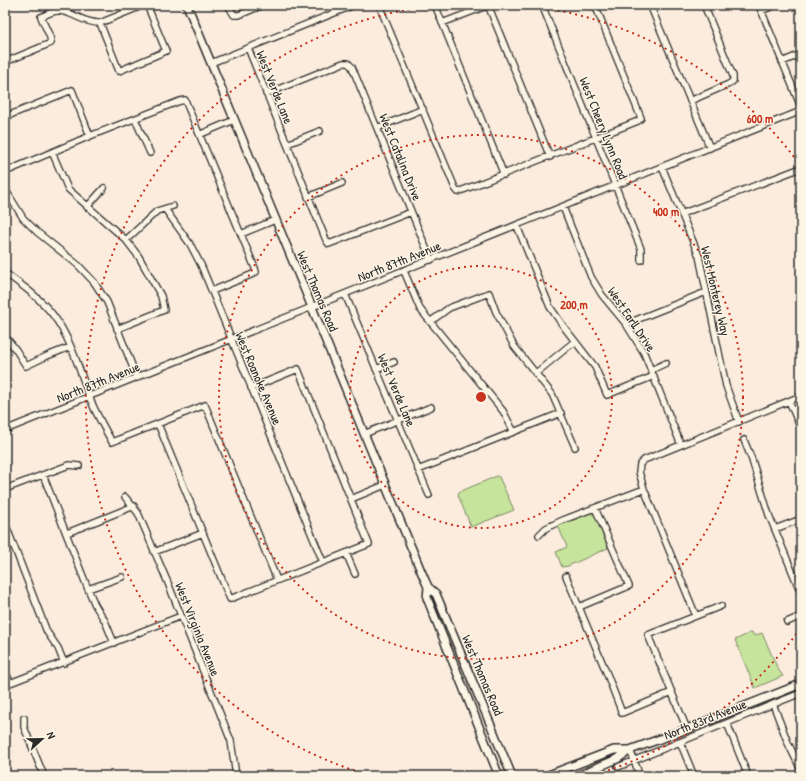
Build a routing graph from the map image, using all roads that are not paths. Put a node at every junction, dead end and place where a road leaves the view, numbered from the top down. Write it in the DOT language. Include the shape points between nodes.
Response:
graph roads {
  1 [pos="146,5"];
  2 [pos="187,5"];
  3 [pos="228,5"];
  4 [pos="263,5"];
  5 [pos="354,5"];
  6 [pos="379,5"];
  7 [pos="435,5"];
  8 [pos="488,5"];
  9 [pos="542,5"];
  10 [pos="596,5"];
  11 [pos="650,5"];
  12 [pos="704,5"];
  13 [pos="775,5"];
  14 [pos="760,8"];
  15 [pos="100,23"];
  16 [pos="442,23"];
  17 [pos="248,48"];
  18 [pos="801,54"];
  19 [pos="5,62"];
  20 [pos="782,62"];
  21 [pos="211,63"];
  22 [pos="266,94"];
  23 [pos="690,101"];
  24 [pos="801,107"];
  25 [pos="423,109"];
  26 [pos="801,111"];
  27 [pos="5,117"];
  28 [pos="135,119"];
  29 [pos="234,120"];
  30 [pos="377,128"];
  31 [pos="320,131"];
  32 [pos="200,134"];
  33 [pos="90,136"];
  34 [pos="597,138"];
  35 [pos="287,144"];
  36 [pos="710,148"];
  37 [pos="52,152"];
  38 [pos="150,153"];
  39 [pos="550,157"];
  40 [pos="662,168"];
  41 [pos="801,168"];
  42 [pos="5,172"];
  43 [pos="504,175"];
  44 [pos="342,183"];
  45 [pos="616,185"];
  46 [pos="104,188"];
  47 [pos="5,189"];
  48 [pos="308,197"];
  49 [pos="173,206"];
  50 [pos="87,207"];
  51 [pos="564,207"];
  52 [pos="165,209"];
  53 [pos="411,212"];
  54 [pos="681,214"];
  55 [pos="275,220"];
  56 [pos="517,226"];
  57 [pos="241,234"];
  58 [pos="126,240"];
  59 [pos="431,260"];
  60 [pos="641,260"];
  61 [pos="404,271"];
  62 [pos="5,273"];
  63 [pos="212,291"];
  64 [pos="706,292"];
  65 [pos="345,294"];
  66 [pos="312,308"];
  67 [pos="430,322"];
  68 [pos="626,324"];
  69 [pos="117,329"];
  70 [pos="5,336"];
  71 [pos="231,341"];
  72 [pos="575,341"];
  73 [pos="70,347"];
  74 [pos="394,362"];
  75 [pos="666,364"];
  76 [pos="376,369"];
  77 [pos="651,370"];
  78 [pos="536,373"];
  79 [pos="654,376"];
  80 [pos="137,378"];
  81 [pos="251,388"];
  82 [pos="801,396"];
  83 [pos="90,397"];
  84 [pos="789,401"];
  85 [pos="431,407"];
  86 [pos="561,413"];
  87 [pos="398,421"];
  88 [pos="740,422"];
  89 [pos="158,424"];
  90 [pos="801,429"];
  91 [pos="5,430"];
  92 [pos="514,432"];
  93 [pos="364,434"];
  94 [pos="744,440"];
  95 [pos="681,444"];
  96 [pos="575,448"];
  97 [pos="79,466"];
  98 [pos="418,470"];
  99 [pos="43,475"];
  100 [pos="385,485"];
  101 [pos="5,489"];
  102 [pos="644,489"];
  103 [pos="428,495"];
  104 [pos="125,497"];
  105 [pos="351,499"];
  106 [pos="134,506"];
  107 [pos="594,508"];
  108 [pos="801,519"];
  109 [pos="5,524"];
  110 [pos="775,529"];
  111 [pos="203,532"];
  112 [pos="67,533"];
  113 [pos="539,535"];
  114 [pos="154,552"];
  115 [pos="346,553"];
  116 [pos="323,562"];
  117 [pos="355,574"];
  118 [pos="566,576"];
  119 [pos="122,577"];
  120 [pos="277,580"];
  121 [pos="799,581"];
  122 [pos="428,587"];
  123 [pos="88,589"];
  124 [pos="801,593"];
  125 [pos="721,606"];
  126 [pos="579,607"];
  127 [pos="181,616"];
  128 [pos="696,616"];
  129 [pos="801,616"];
  130 [pos="787,622"];
  131 [pos="114,643"];
  132 [pos="64,662"];
  133 [pos="5,670"];
  134 [pos="473,682"];
  135 [pos="801,684"];
  136 [pos="463,686"];
  137 [pos="672,692"];
  138 [pos="801,693"];
  139 [pos="773,704"];
  140 [pos="24,718"];
  141 [pos="727,723"];
  142 [pos="687,729"];
  143 [pos="680,742"];
  144 [pos="630,750"];
  145 [pos="633,760"];
  146 [pos="618,767"];
  147 [pos="801,770"];
  148 [pos="44,776"];
  149 [pos="236,776"];
  150 [pos="499,776"];
  151 [pos="512,776"];
  152 [pos="546,776"];
  153 [pos="577,776"];
  154 [pos="640,776"];
  155 [pos="694,776"];
  156 [pos="748,776"];
  1 -- 15 [label="street"];
  1 -- 15 [label="street" via="166,52 119,71"];
  2 -- 21 [label="main road, West Thomas Road"];
  3 -- 4 [label="street" via="234,15"];
  5 -- 17 [label="street"];
  6 -- 25 [label="street"];
  7 -- 16 [label="street"];
  8 -- 16 [label="street"];
  8 -- 39 [label="street"];
  9 -- 34 [label="street, West Cheery Lynn Road"];
  10 -- 34 [label="street" via="641,118"];
  11 -- 23 [label="street"];
  12 -- 23 [label="street" via="733,81"];
  13 -- 14 [label="street"];
  14 -- 20 [label="street"];
  15 -- 19 [label="street" via="82,20 59,10 53,11 41,17 51,44"];
  16 -- 43 [label="street"];
  17 -- 21 [label="street"];
  17 -- 22 [label="street, West Verde Lane"];
  18 -- 20 [label="street"];
  20 -- 24 [label="street"];
  21 -- 29 [label="main road, West Thomas Road"];
  22 -- 30 [label="street, West Catalina Drive" via="348,63 352,67"];
  22 -- 35 [label="street, West Verde Lane"];
  23 -- 36 [label="street"];
  25 -- 30 [label="street"];
  25 -- 43 [label="street" via="458,192"];
  26 -- 36 [label="street, North 87th Avenue"];
  27 -- 33 [label="street" via="72,90"];
  28 -- 32 [label="street" via="185,100"];
  28 -- 33 [label="street"];
  28 -- 38 [label="street"];
  29 -- 32 [label="street"];
  29 -- 55 [label="main road, West Thomas Road"];
  30 -- 53 [label="street, West Catalina Drive"];
  31 -- 35 [label="street"];
  32 -- 57 [label="street"];
  33 -- 37 [label="street"];
  34 -- 39 [label="street"];
  34 -- 45 [label="street, West Cheery Lynn Road"];
  35 -- 48 [label="street, West Verde Lane"];
  36 -- 40 [label="street, North 87th Avenue"];
  37 -- 42 [label="street"];
  37 -- 50 [label="street" via="68,189"];
  39 -- 43 [label="street"];
  40 -- 45 [label="street, North 87th Avenue"];
  40 -- 54 [label="street, West Monterey Way"];
  41 -- 54 [label="street"];
  44 -- 48 [label="street"];
  45 -- 51 [label="street, North 87th Avenue"];
  45 -- 60 [label="street, West Cheery Lynn Road" via="641,249"];
  46 -- 50 [label="street"];
  47 -- 69 [label="street" via="23,218 94,282"];
  48 -- 53 [label="street, West Verde Lane" via="329,244"];
  49 -- 52 [label="street"];
  50 -- 58 [label="street"];
  51 -- 56 [label="street, North 87th Avenue"];
  51 -- 68 [label="street, West Earll Drive" via="591,277"];
  52 -- 58 [label="street" via="157,211"];
  52 -- 63 [label="street, West Roanoke Avenue" via="190,244"];
  53 -- 59 [label="street, West Catalina Drive"];
  54 -- 64 [label="street, West Monterey Way" via="699,256"];
  55 -- 57 [label="street"];
  55 -- 66 [label="main road, West Thomas Road"];
  56 -- 59 [label="street, North 87th Avenue"];
  56 -- 72 [label="street" via="550,307"];
  57 -- 63 [label="street" via="256,272"];
  58 -- 69 [label="street" via="150,275 161,296 164,310"];
  59 -- 61 [label="street, North 87th Avenue"];
  61 -- 65 [label="street, North 87th Avenue"];
  61 -- 67 [label="street" via="420,309"];
  62 -- 73 [label="street" via="44,305 60,326"];
  63 -- 71 [label="street, West Roanoke Avenue"];
  64 -- 68 [label="street"];
  64 -- 88 [label="street, West Monterey Way" via="726,386"];
  65 -- 66 [label="street, North 87th Avenue"];
  65 -- 76 [label="street, West Verde Lane"];
  66 -- 71 [label="street, North 87th Avenue"];
  66 -- 93 [label="main road, West Thomas Road"];
  67 -- 78 [label="street" via="449,308 489,293 506,333"];
  67 -- 92 [label="street" via="504,411"];
  68 -- 77 [label="street, West Earll Drive"];
  69 -- 80 [label="street"];
  70 -- 73 [label="street" via="26,366"];
  71 -- 80 [label="street, North 87th Avenue"];
  71 -- 81 [label="street, West Roanoke Avenue"];
  72 -- 78 [label="street"];
  72 -- 79 [label="street" via="595,367 607,395"];
  73 -- 83 [label="street"];
  74 -- 76 [label="street"];
  75 -- 77 [label="street"];
  76 -- 87 [label="street, West Verde Lane"];
  77 -- 79 [label="street, West Earll Drive"];
  78 -- 86 [label="street" via="552,394"];
  79 -- 95 [label="street, West Earll Drive"];
  80 -- 83 [label="street, North 87th Avenue"];
  81 -- 105 [label="street" via="298,369"];
  81 -- 116 [label="street, West Roanoke Avenue"];
  82 -- 84 [label="street"];
  83 -- 89 [label="street" via="112,442"];
  83 -- 91 [label="street, North 87th Avenue"];
  84 -- 88 [label="street"];
  84 -- 90 [label="street"];
  85 -- 87 [label="street"];
  86 -- 92 [label="street"];
  86 -- 96 [label="street"];
  87 -- 93 [label="street"];
  87 -- 98 [label="street, West Verde Lane"];
  88 -- 95 [label="street"];
  89 -- 111 [label="street"];
  89 -- 120 [label="street" via="205,405"];
  92 -- 98 [label="street"];
  93 -- 100 [label="main road, West Thomas Road"];
  94 -- 110 [label="street"];
  95 -- 102 [label="street" via="640,464 639,472"];
  97 -- 99 [label="street" via="69,465"];
  98 -- 103 [label="street, West Verde Lane"];
  99 -- 101 [label="street"];
  99 -- 112 [label="street"];
  100 -- 105 [label="street"];
  100 -- 122 [label="main road, West Thomas Road"];
  102 -- 107 [label="street"];
  102 -- 128 [label="street"];
  104 -- 106 [label="street, West Virginia Avenue"];
  105 -- 115 [label="street" via="369,544"];
  106 -- 112 [label="street"];
  106 -- 114 [label="street, West Virginia Avenue"];
  107 -- 113 [label="street" via="546,528"];
  107 -- 126 [label="street" via="629,586"];
  108 -- 110 [label="street"];
  109 -- 132 [label="street" via="47,632"];
  110 -- 121 [label="street"];
  111 -- 114 [label="street"];
  111 -- 120 [label="street" via="230,599"];
  112 -- 123 [label="street"];
  114 -- 127 [label="street, West Virginia Avenue"];
  115 -- 116 [label="street"];
  115 -- 117 [label="street"];
  116 -- 120 [label="street"];
  118 -- 126 [label="street"];
  119 -- 123 [label="street"];
  121 -- 124 [label="street"];
  122 -- 134 [label="main road, West Thomas Road" via="436,594"];
  122 -- 136 [label="main road, West Thomas Road" via="427,598"];
  123 -- 131 [label="street"];
  125 -- 128 [label="street"];
  126 -- 137 [label="street" via="622,713"];
  127 -- 131 [label="street"];
  127 -- 149 [label="street, West Virginia Avenue" via="231,741"];
  128 -- 137 [label="street" via="648,636"];
  129 -- 130 [label="street"];
  131 -- 132 [label="street"];
  132 -- 133 [label="street" via="10,683"];
  134 -- 136 [label="main road"];
  134 -- 151 [label="main road, West Thomas Road"];
  135 -- 142 [label="main road, North 83rd Avenue"];
  136 -- 150 [label="main road, West Thomas Road"];
  137 -- 142 [label="street"];
  138 -- 139 [label="street, North 83rd Avenue"];
  139 -- 141 [label="street, North 83rd Avenue"];
  139 -- 147 [label="street"];
  140 -- 148 [label="street" via="24,727"];
  141 -- 143 [label="street, North 83rd Avenue"];
  141 -- 156 [label="street"];
  142 -- 144 [label="main road, North 83rd Avenue"];
  143 -- 145 [label="street, North 83rd Avenue"];
  143 -- 155 [label="street"];
  144 -- 145 [label="street"];
  144 -- 152 [label="main road, North 83rd Avenue" via="614,750"];
  144 -- 153 [label="main road, North 83rd Avenue" via="618,759"];
  145 -- 146 [label="street, North 83rd Avenue"];
  145 -- 154 [label="street"];
}
